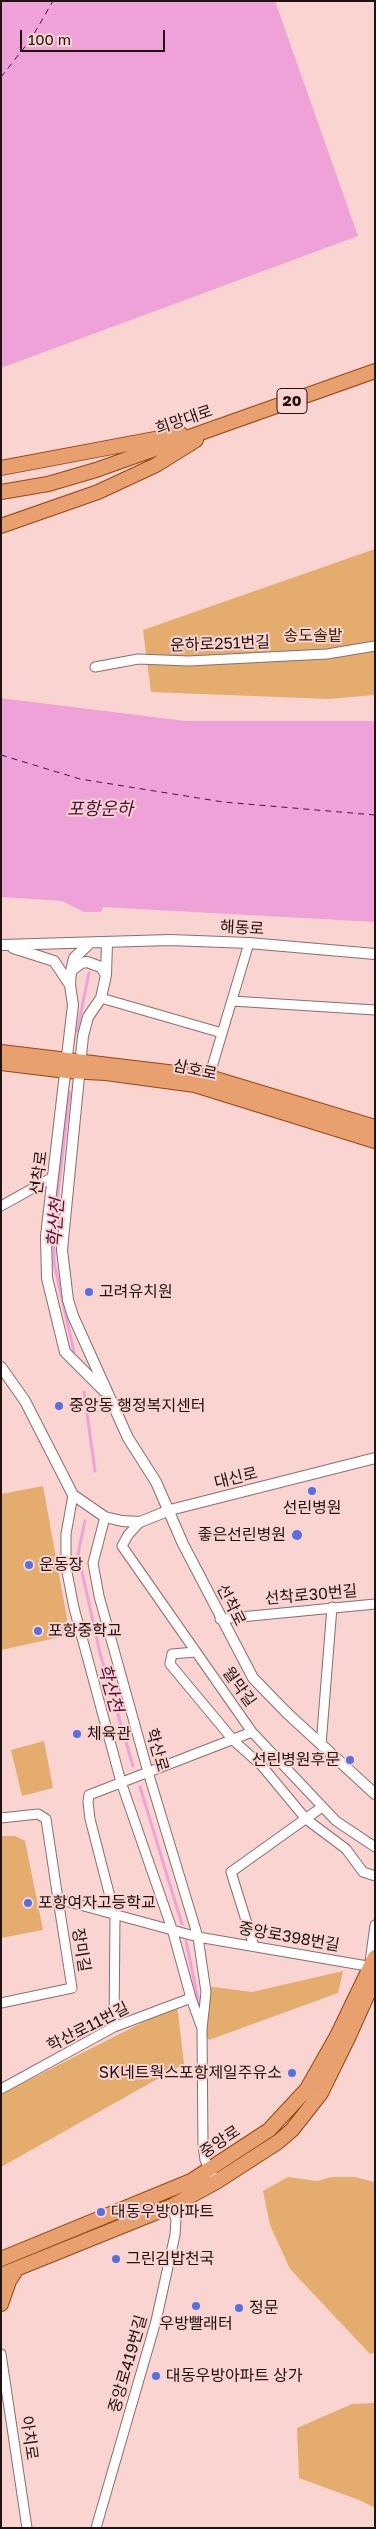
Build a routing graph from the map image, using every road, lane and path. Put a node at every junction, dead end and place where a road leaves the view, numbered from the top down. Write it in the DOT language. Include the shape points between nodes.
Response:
graph roads {
  1 [pos="375,371"];
  2 [pos="209,430"];
  3 [pos="1,468"];
  4 [pos="1,492"];
  5 [pos="1,526"];
  6 [pos="375,646"];
  7 [pos="95,667"];
  8 [pos="107,942"];
  9 [pos="90,943"];
  10 [pos="249,943"];
  11 [pos="2,945"];
  12 [pos="375,954"];
  13 [pos="71,971"];
  14 [pos="106,975"];
  15 [pos="70,985"];
  16 [pos="100,998"];
  17 [pos="232,1001"];
  18 [pos="375,1010"];
  19 [pos="222,1033"];
  20 [pos="1,1052"];
  21 [pos="1,1063"];
  22 [pos="74,1067"];
  23 [pos="209,1077"];
  24 [pos="375,1127"];
  25 [pos="375,1141"];
  26 [pos="53,1177"];
  27 [pos="1,1206"];
  28 [pos="1,1367"];
  29 [pos="108,1395"];
  30 [pos="375,1458"];
  31 [pos="74,1494"];
  32 [pos="170,1510"];
  33 [pos="105,1517"];
  34 [pos="140,1522"];
  35 [pos="375,1604"];
  36 [pos="332,1607"];
  37 [pos="220,1619"];
  38 [pos="195,1652"];
  39 [pos="252,1732"];
  40 [pos="234,1741"];
  41 [pos="321,1745"];
  42 [pos="148,1772"];
  43 [pos="121,1782"];
  44 [pos="375,1794"];
  45 [pos="322,1807"];
  46 [pos="1,1818"];
  47 [pos="306,1819"];
  48 [pos="375,1847"];
  49 [pos="375,1876"];
  50 [pos="58,1899"];
  51 [pos="115,1916"];
  52 [pos="375,1925"];
  53 [pos="172,1929"];
  54 [pos="198,1937"];
  55 [pos="254,1946"];
  56 [pos="373,1967"];
  57 [pos="191,1998"];
  58 [pos="1,2003"];
  59 [pos="114,2027"];
  60 [pos="202,2029"];
  61 [pos="1,2089"];
  62 [pos="213,2176"];
  63 [pos="172,2206"];
  64 [pos="1,2259"];
  65 [pos="16,2270"];
  66 [pos="1,2276"];
  67 [pos="1,2304"];
  68 [pos="1,2354"];
  69 [pos="27,2528"];
  70 [pos="96,2528"];
  1 -- 2 [label="main road, 희망대로 / 20"];
  2 -- 3 [label="main road" via="151,438"];
  2 -- 4 [label="main road, 희망대로 / 20" via="96,470 48,484"];
  2 -- 5 [label="main road" via="156,465 98,492"];
  6 -- 7 [label="street, 운하로251번길" via="327,654 189,661 138,659"];
  8 -- 9 [label="street, 해동로"];
  8 -- 10 [label="street, 해동로"];
  8 -- 14 [label="street, 선착로"];
  9 -- 11 [label="street, 해동로"];
  9 -- 13 [label="street, 선착로" via="74,958"];
  10 -- 12 [label="street, 해동로"];
  10 -- 17 [label="street"];
  11 -- 15 [label="street" via="54,961"];
  13 -- 14 [label="street" via="87,962 101,967"];
  13 -- 15 [label="street, 선착로"];
  14 -- 16 [label="street, 선착로"];
  15 -- 22 [label="street, 선착로" via="74,1005"];
  16 -- 19 [label="street"];
  16 -- 22 [label="street, 선착로" via="88,1017"];
  17 -- 18 [label="street"];
  17 -- 19 [label="street"];
  19 -- 23 [label="street"];
  20 -- 22 [label="main road, 삼호로"];
  21 -- 22 [label="main road, 삼호로"];
  22 -- 23 [label="main road, 삼호로"];
  22 -- 25 [label="main road, 삼호로" via="195,1085"];
  22 -- 26 [label="street, 선착로"];
  22 -- 29 [label="street, 선착로" via="62,1250 73,1316"];
  23 -- 24 [label="main road, 삼호로"];
  26 -- 27 [label="street"];
  26 -- 29 [label="street, 선착로" via="46,1236 47,1278 56,1320 65,1352"];
  28 -- 31 [label="street" via="25,1401"];
  29 -- 32 [label="street, 선착로" via="128,1438"];
  30 -- 32 [label="street, 대신로"];
  31 -- 33 [label="street"];
  31 -- 43 [label="street, 학산로" via="66,1534 66,1567 90,1672"];
  32 -- 34 [label="street, 대신로"];
  32 -- 37 [label="street, 선착로"];
  33 -- 34 [label="street, 대신로"];
  33 -- 42 [label="street, 학산로" via="93,1563 99,1596"];
  34 -- 38 [label="street, 월막길" via="122,1546"];
  35 -- 36 [label="street, 선착로30번길"];
  36 -- 37 [label="street, 선착로30번길"];
  36 -- 41 [label="street"];
  37 -- 41 [label="street, 선착로" via="253,1678"];
  38 -- 39 [label="street, 월막길"];
  38 -- 40 [label="street" via="172,1654 170,1664"];
  39 -- 40 [label="street"];
  39 -- 45 [label="street, 월막길"];
  40 -- 42 [label="street"];
  40 -- 47 [label="street" via="262,1766"];
  41 -- 44 [label="street, 선착로"];
  42 -- 43 [label="street"];
  42 -- 54 [label="street, 학산로"];
  43 -- 51 [label="street" via="90,1795 88,1802"];
  43 -- 53 [label="street, 학산로"];
  45 -- 47 [label="street"];
  45 -- 48 [label="street, 월막길" via="336,1821"];
  46 -- 50 [label="street" via="38,1814 46,1819"];
  47 -- 49 [label="street" via="346,1849 363,1872"];
  47 -- 55 [label="street" via="231,1872"];
  50 -- 51 [label="street, 장미길"];
  50 -- 58 [label="street, 장미길" via="72,1988"];
  51 -- 53 [label="street, 장미길"];
  51 -- 59 [label="street"];
  52 -- 56 [label="street"];
  53 -- 54 [label="street, 장미길"];
  53 -- 57 [label="street, 학산로"];
  54 -- 55 [label="street, 중앙로398번길"];
  54 -- 60 [label="street, 학산로" via="206,1992"];
  55 -- 56 [label="street, 중앙로398번길"];
  56 -- 62 [label="main road, 중앙로" via="321,2093 292,2130 278,2142"];
  57 -- 59 [label="street, 학산로11번길"];
  57 -- 60 [label="street, 학산로"];
  59 -- 61 [label="street, 학산로11번길"];
  60 -- 62 [label="street, 학산로" via="203,2146"];
  62 -- 63 [label="main road, 중앙로"];
  62 -- 64 [label="main road, 중앙로"];
  63 -- 65 [label="main road, 중앙로"];
  63 -- 70 [label="street, 중앙로419번길" via="176,2220 175,2235 158,2312"];
  65 -- 66 [label="main road, 중앙로"];
  65 -- 67 [label="main road"];
  68 -- 69 [label="street, 아치로"];
}
